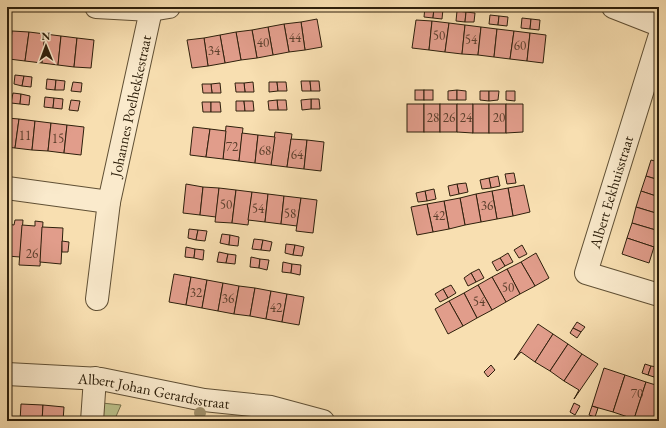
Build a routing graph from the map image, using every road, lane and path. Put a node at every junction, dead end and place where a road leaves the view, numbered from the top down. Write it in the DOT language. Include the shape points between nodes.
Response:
graph roads {
  1 [pos="96,7"];
  2 [pos="613,7"];
  3 [pos="149,8"];
  4 [pos="659,25"];
  5 [pos="659,38"];
  6 [pos="7,188"];
  7 [pos="109,202"];
  8 [pos="659,295"];
  9 [pos="97,299"];
  10 [pos="7,374"];
  11 [pos="95,378"];
  12 [pos="92,421"];
  13 [pos="323,421"];
  1 -- 3 [label="street"];
  2 -- 4 [label="street"];
  3 -- 7 [label="street, Johannes Poelhekkestraat"];
  5 -- 8 [label="street, Albert Eekhuisstraat" via="586,273"];
  6 -- 7 [label="street"];
  7 -- 9 [label="street, Johannes Poelhekkestraat"];
  10 -- 11 [label="street, Albert Johan Gerardsstraat"];
  11 -- 12 [label="street"];
  11 -- 13 [label="street, Albert Johan Gerardsstraat" via="204,400 271,407"];
}
